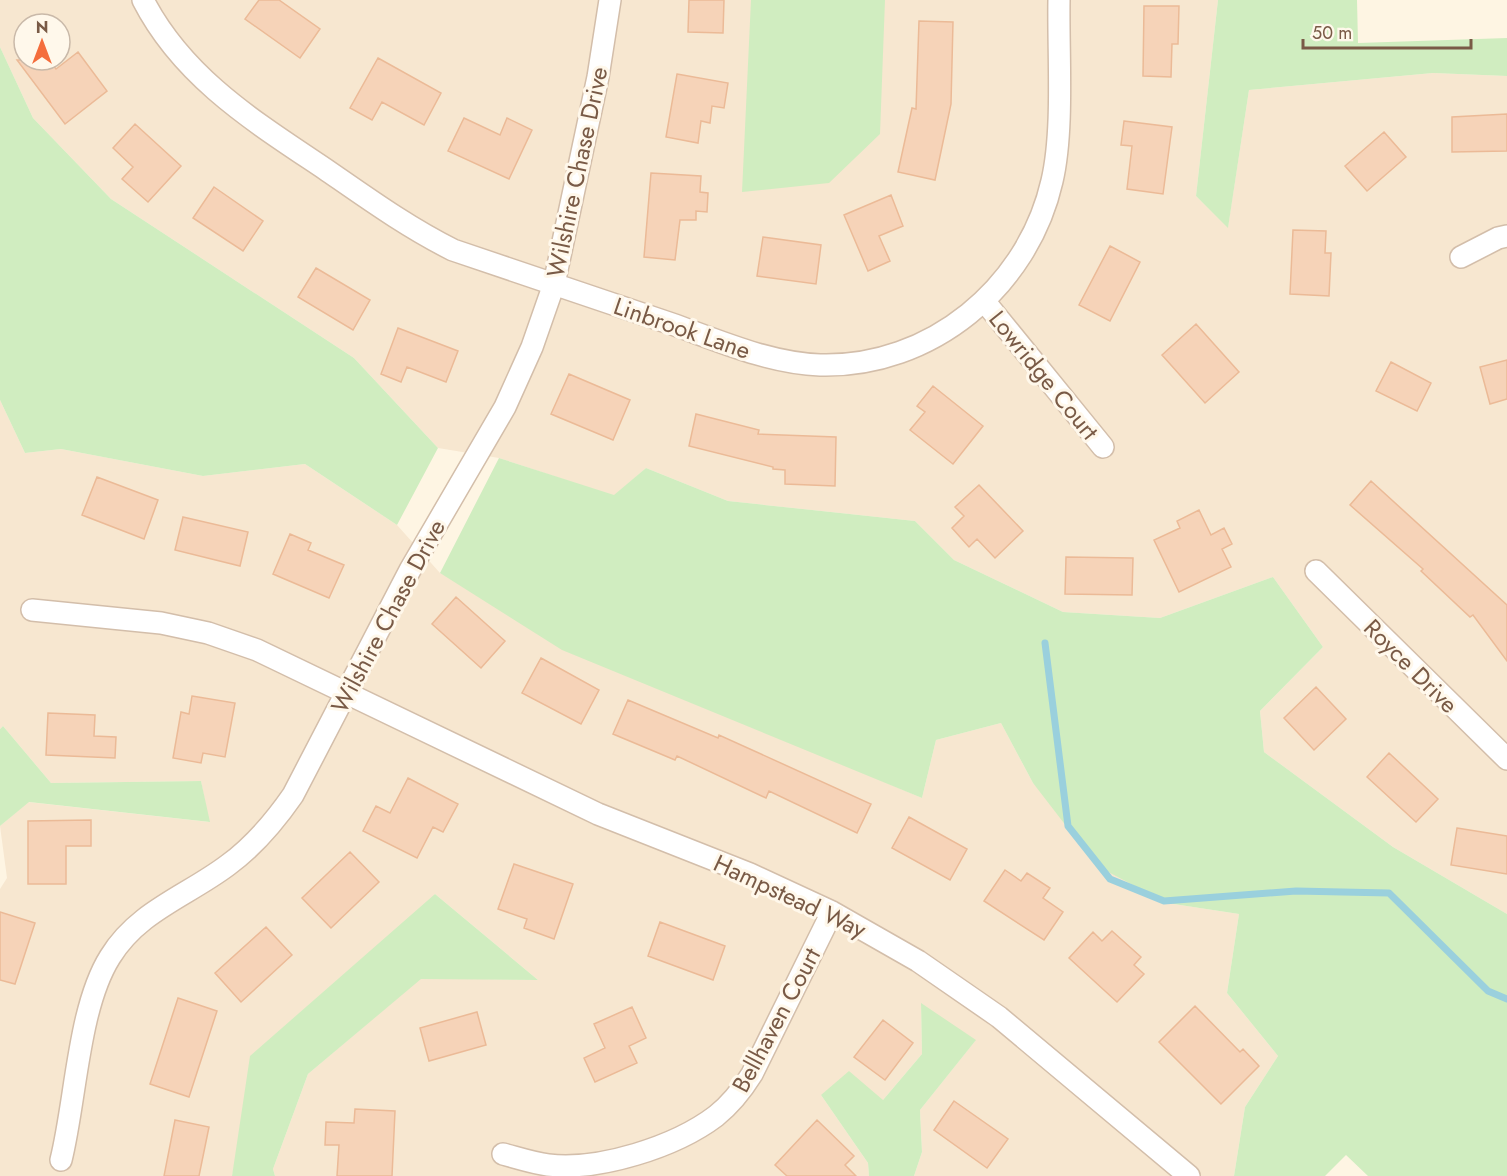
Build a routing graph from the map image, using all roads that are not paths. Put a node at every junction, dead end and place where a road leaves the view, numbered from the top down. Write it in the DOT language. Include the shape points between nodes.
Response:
graph roads {
  1 [pos="143,0"];
  2 [pos="610,0"];
  3 [pos="1059,0"];
  4 [pos="1507,236"];
  5 [pos="1461,257"];
  6 [pos="554,284"];
  7 [pos="985,302"];
  8 [pos="1103,447"];
  9 [pos="1316,571"];
  10 [pos="32,609"];
  11 [pos="345,694"];
  12 [pos="1507,759"];
  13 [pos="832,912"];
  14 [pos="503,1155"];
  15 [pos="60,1160"];
  16 [pos="1189,1176"];
  1 -- 6 [label="street, Linbrook Lane" via="165,37 192,69 234,107 414,231 453,250"];
  2 -- 6 [label="street, Wilshire Chase Drive" via="598,77"];
  3 -- 7 [label="street, Linbrook Lane" via="1053,179 1028,247"];
  4 -- 5 [label="street"];
  6 -- 7 [label="street, Linbrook Lane" via="760,355 819,365 863,362 909,349 949,330"];
  6 -- 11 [label="street, Wilshire Chase Drive" via="505,407 410,570"];
  7 -- 8 [label="street, Lowridge Court"];
  9 -- 12 [label="street, Royce Drive"];
  10 -- 11 [label="street, Hampstead Way" via="161,623 208,633 257,650"];
  11 -- 13 [label="street, Hampstead Way" via="597,814 750,874"];
  11 -- 15 [label="street, Wilshire Chase Drive" via="293,795 271,827 228,865 145,916 110,956 89,1006"];
  13 -- 14 [label="street, Bellhaven Court" via="752,1074 716,1116 646,1150 601,1163 548,1165"];
  13 -- 16 [label="street, Hampstead Way" via="918,961 999,1017"];
}
